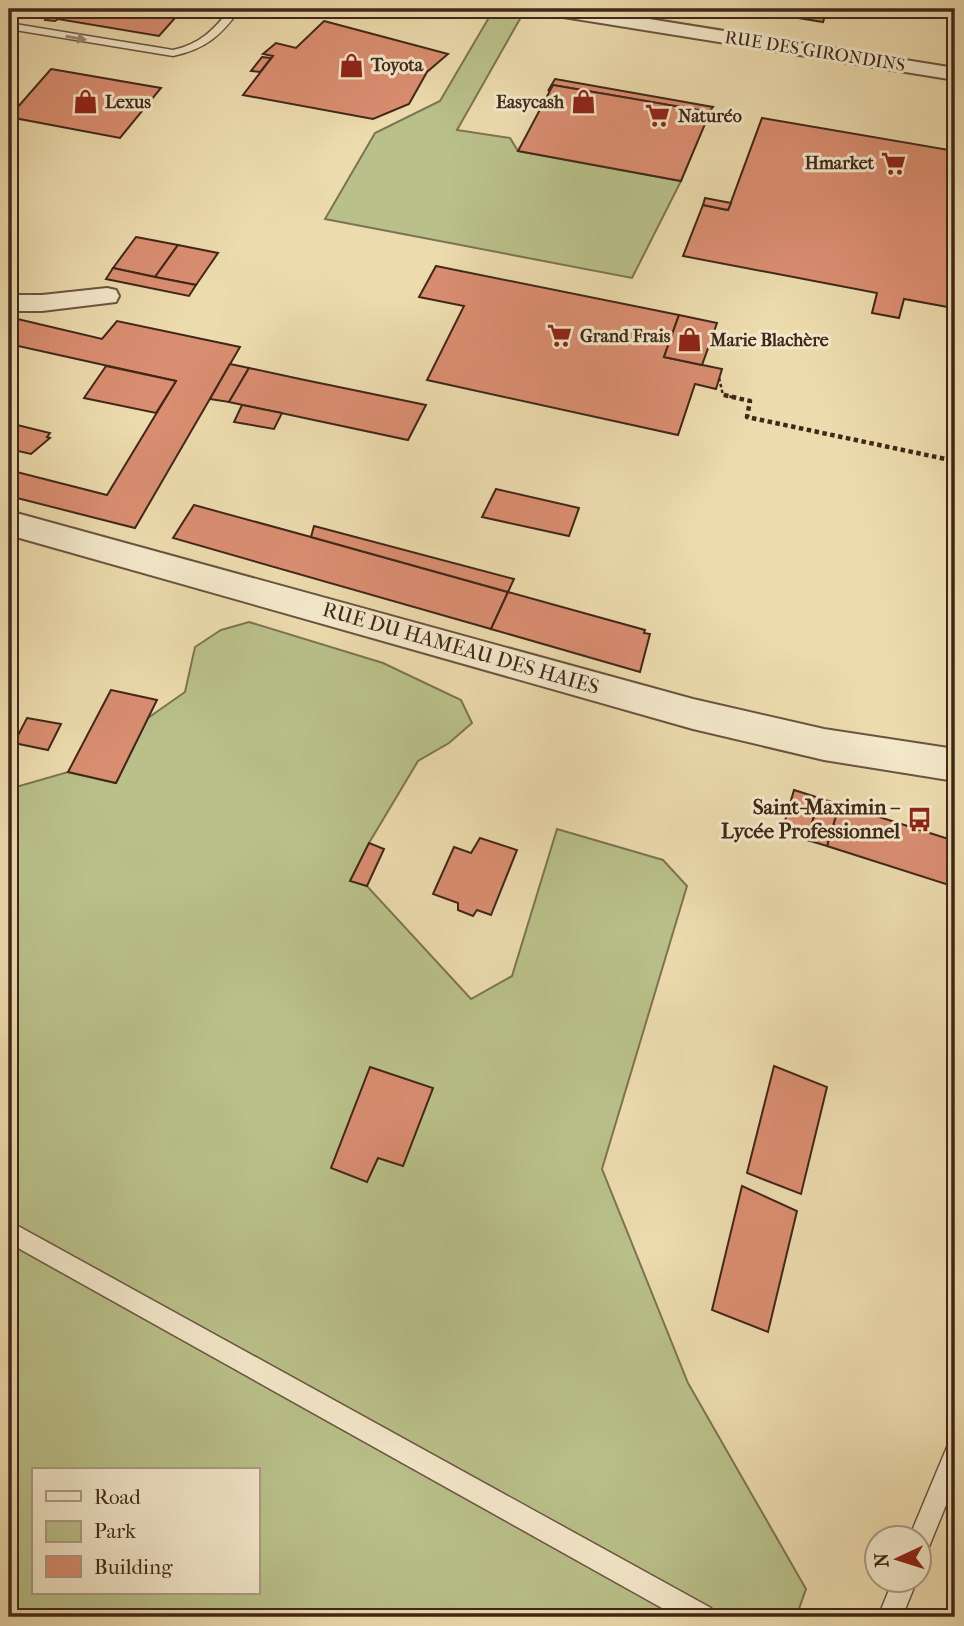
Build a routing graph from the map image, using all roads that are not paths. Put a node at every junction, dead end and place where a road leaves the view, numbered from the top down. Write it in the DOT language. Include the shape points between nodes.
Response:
graph roads {
  1 [pos="13,9"];
  2 [pos="235,9"];
  3 [pos="551,9"];
  4 [pos="9,13"];
  5 [pos="9,26"];
  6 [pos="955,74"];
  7 [pos="107,296"];
  8 [pos="9,303"];
  9 [pos="9,523"];
  10 [pos="916,761"];
  11 [pos="955,765"];
  12 [pos="955,773"];
  13 [pos="9,1231"];
  14 [pos="955,1455"];
  15 [pos="928,1524"];
  16 [pos="899,1594"];
  17 [pos="702,1617"];
  18 [pos="890,1617"];
  1 -- 4 [label="lane"];
  5 -- 2 [label="lane, one-way" via="173,53 211,40"];
  3 -- 6 [label="street, RUE DES GIRONDINS"];
  7 -- 8 [label="street"];
  9 -- 10 [label="street, RUE DU HAMEAU DES HAIES" via="647,702"];
  10 -- 11 [label="street, RUE DU HAMEAU DES HAIES"];
  10 -- 12 [label="street, RUE DU HAMEAU DES HAIES"];
  13 -- 17 [label="lane"];
  14 -- 15 [label="lane"];
  16 -- 18 [label="lane"];
}
